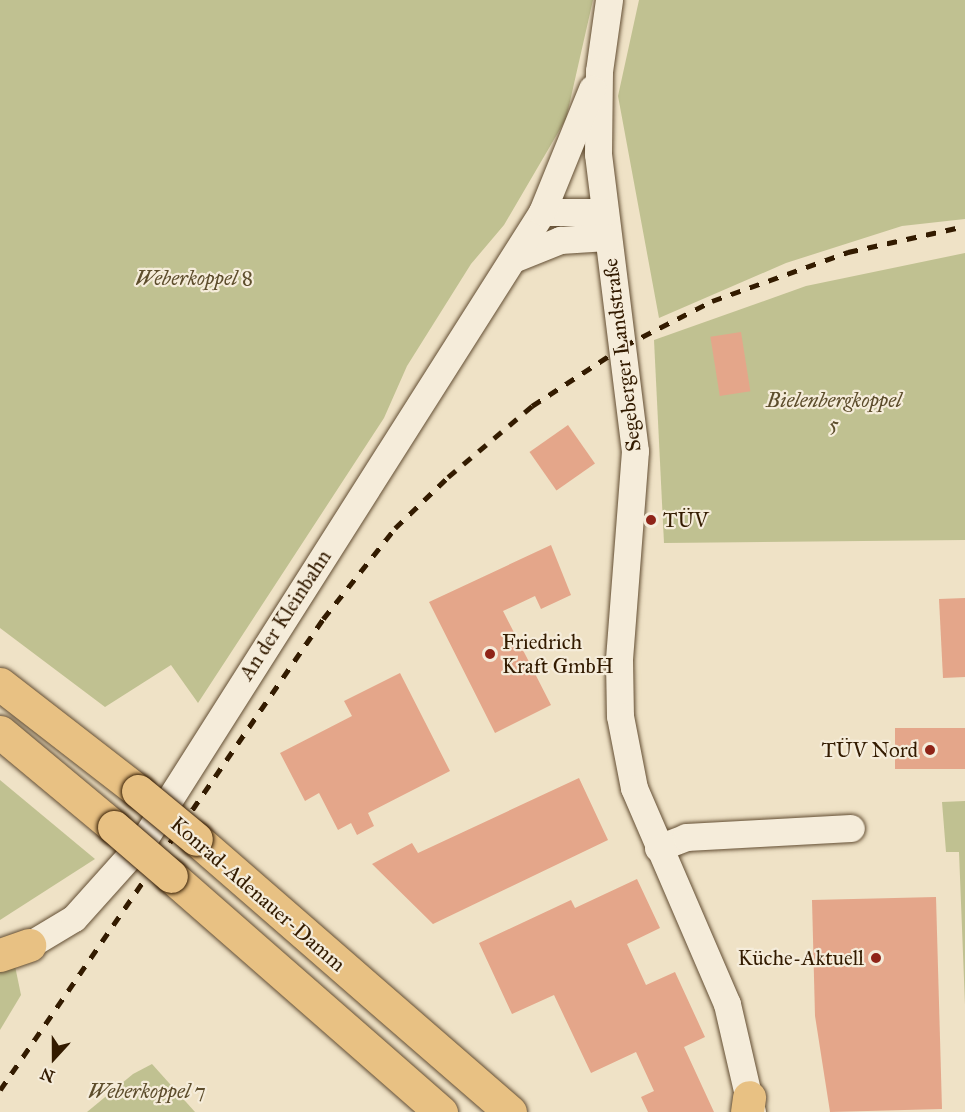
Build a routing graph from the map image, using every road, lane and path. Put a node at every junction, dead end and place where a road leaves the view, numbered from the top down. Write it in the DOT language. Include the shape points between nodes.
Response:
graph roads {
  1 [pos="609,0"];
  2 [pos="599,71"];
  3 [pos="542,212"];
  4 [pos="606,225"];
  5 [pos="513,259"];
  6 [pos="0,684"];
  7 [pos="0,732"];
  8 [pos="851,828"];
  9 [pos="658,848"];
  10 [pos="15,950"];
  11 [pos="749,1107"];
  12 [pos="441,1112"];
  13 [pos="510,1112"];
  1 -- 2 [label="street, Segeberger Landstraße"];
  2 -- 3 [label="street, An der Kleinbahn"];
  2 -- 4 [label="street, Segeberger Landstraße"];
  3 -- 4 [label="street"];
  3 -- 5 [label="street, An der Kleinbahn"];
  4 -- 5 [label="street"];
  4 -- 9 [label="street, Segeberger Landstraße" via="635,451 619,660 620,716 634,788"];
  5 -- 10 [label="street, An der Kleinbahn" via="143,841 74,918"];
  6 -- 13 [label="highway, Konrad-Adenauer-Damm, bridge" via="196,839"];
  7 -- 12 [label="highway, Konrad-Adenauer-Damm, bridge" via="114,826"];
  8 -- 9 [label="street" via="686,837"];
  9 -- 11 [label="street, Segeberger Landstraße" via="727,1004"];
}
